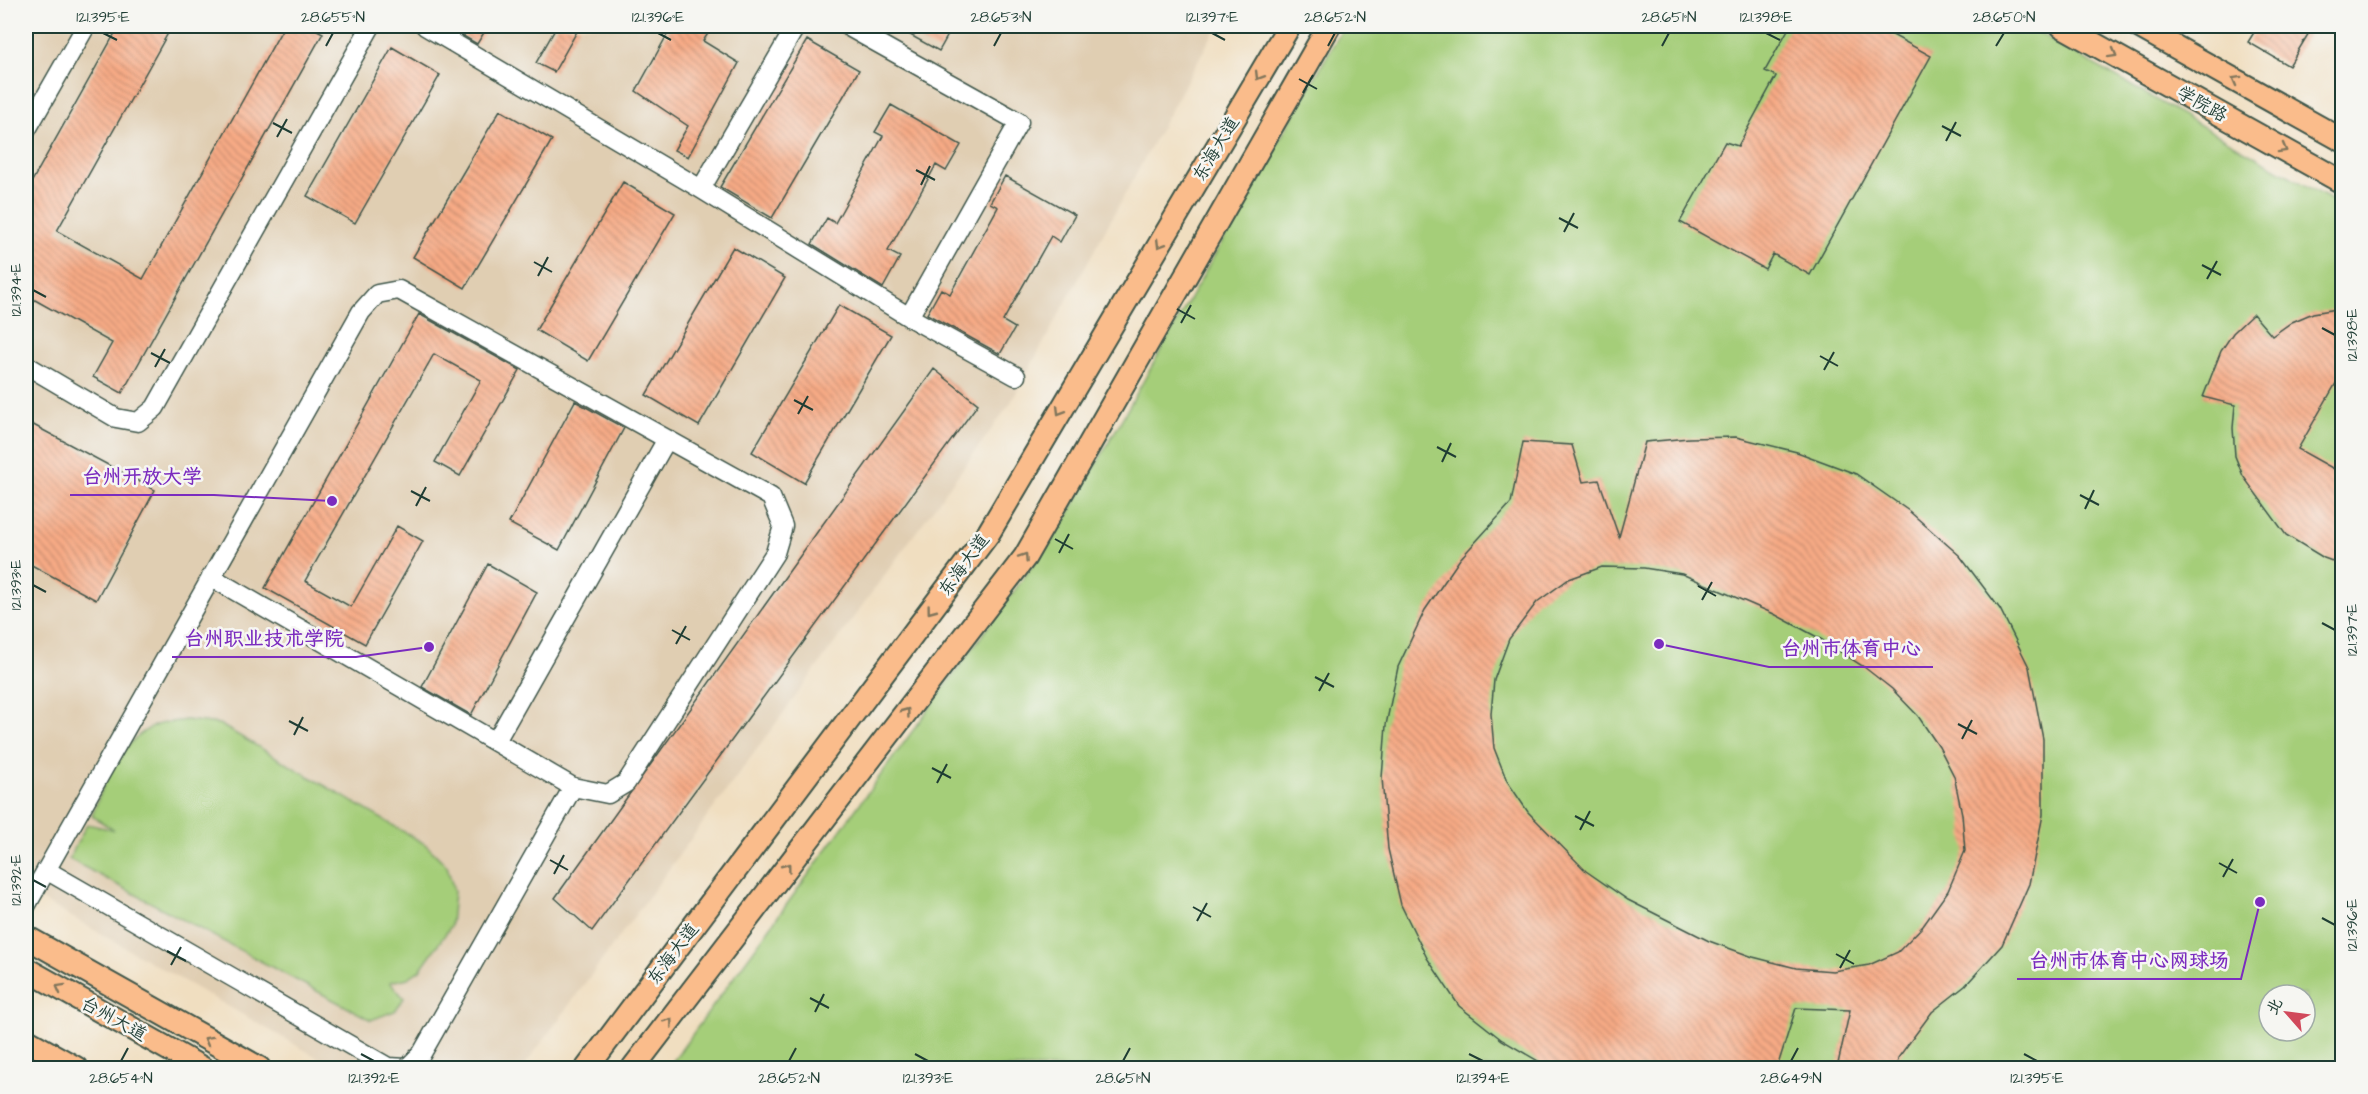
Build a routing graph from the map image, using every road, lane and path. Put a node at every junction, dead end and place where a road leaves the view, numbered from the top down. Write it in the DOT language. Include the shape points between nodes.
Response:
graph roads {
  1 [pos="86,26"];
  2 [pos="371,26"];
  3 [pos="425,26"];
  4 [pos="796,26"];
  5 [pos="847,26"];
  6 [pos="1289,26"];
  7 [pos="1329,26"];
  8 [pos="2062,26"];
  9 [pos="2138,26"];
  10 [pos="2162,31"];
  11 [pos="26,131"];
  12 [pos="2343,140"];
  13 [pos="2343,182"];
  14 [pos="701,189"];
  15 [pos="909,317"];
  16 [pos="26,365"];
  17 [pos="1016,376"];
  18 [pos="667,439"];
  19 [pos="211,578"];
  20 [pos="496,741"];
  21 [pos="573,787"];
  22 [pos="46,870"];
  23 [pos="26,906"];
  24 [pos="26,937"];
  25 [pos="26,969"];
  26 [pos="26,1040"];
  27 [pos="76,1068"];
  28 [pos="202,1068"];
  29 [pos="259,1068"];
  30 [pos="587,1068"];
  31 [pos="633,1068"];
  1 -- 11 [label="lane"];
  2 -- 16 [label="lane" via="155,408 138,422 116,418"];
  3 -- 14 [label="lane"];
  4 -- 14 [label="lane"];
  5 -- 15 [label="lane" via="1019,122"];
  6 -- 30 [label="main road, 东海大道, one-way" via="988,534"];
  31 -- 7 [label="main road, 东海大道, one-way" via="1025,557"];
  8 -- 13 [label="main road, 学院路, one-way"];
  9 -- 10 [label="main road, 学院路"];
  12 -- 10 [label="main road, 学院路, one-way"];
  14 -- 15 [label="lane"];
  15 -- 17 [label="lane"];
  18 -- 19 [label="lane" via="399,290 377,294 360,312"];
  18 -- 20 [label="lane"];
  18 -- 21 [label="lane" via="771,497 783,526 775,553 626,783 608,794"];
  19 -- 20 [label="lane"];
  19 -- 22 [label="lane"];
  20 -- 21 [label="lane"];
  21 -- 22 [label="lane" via="422,1053 407,1068 388,1067"];
  22 -- 23 [label="lane"];
  29 -- 24 [label="main road, one-way"];
  28 -- 25 [label="main road, 台州大道, one-way"];
  26 -- 27 [label="main road"];
}
